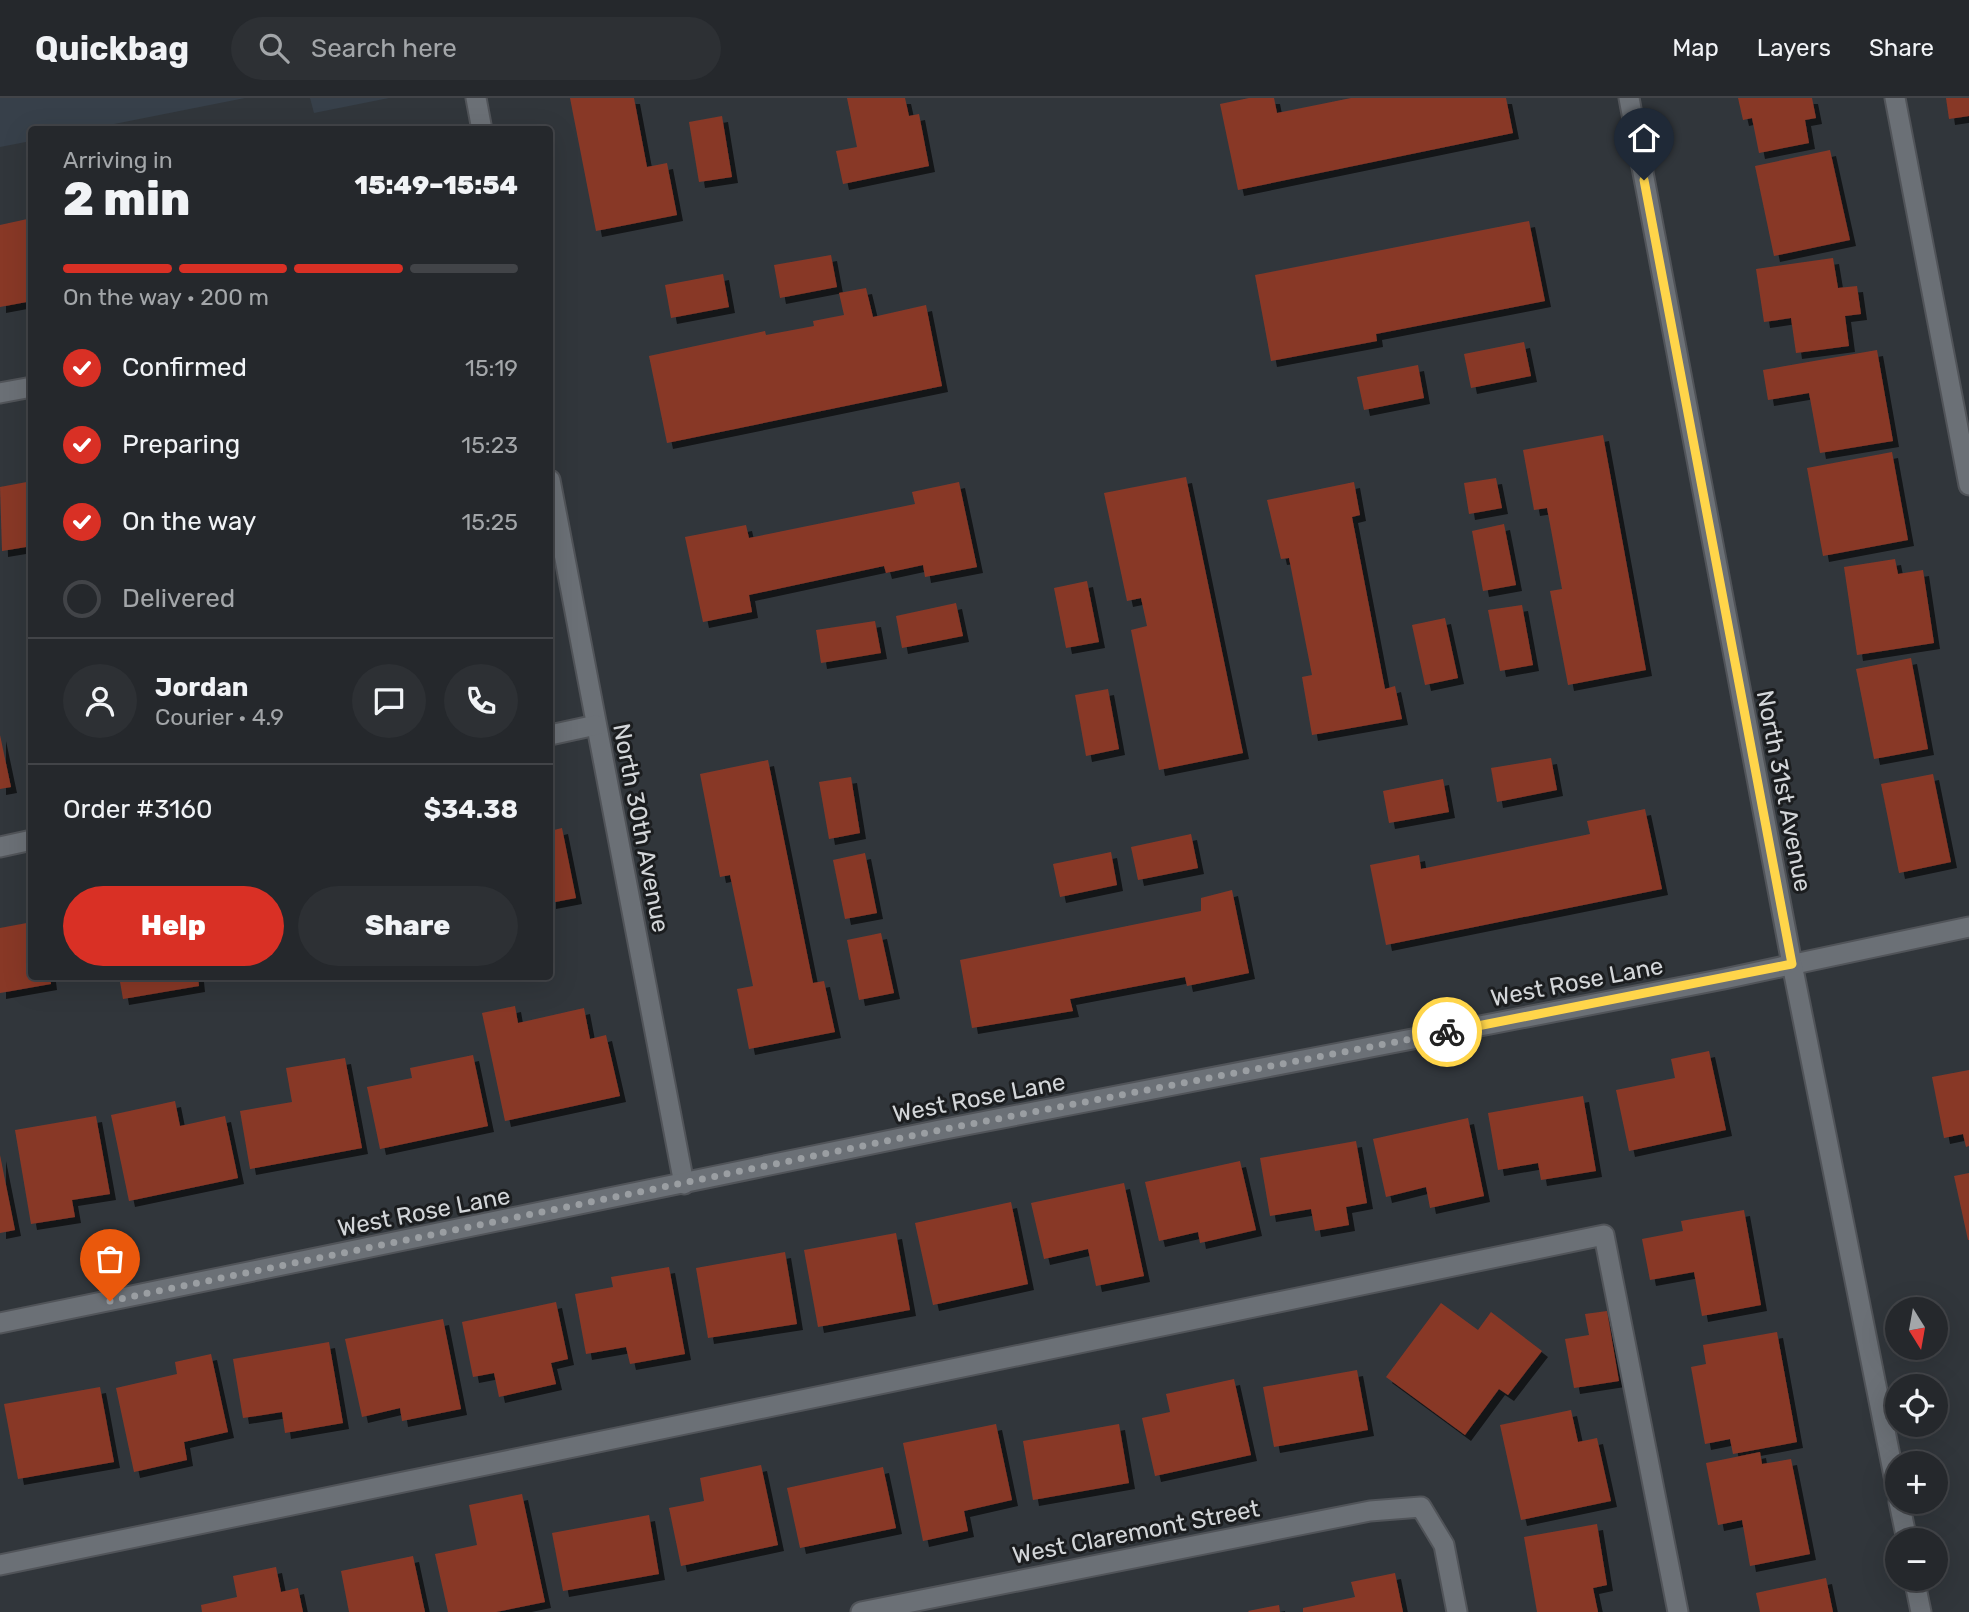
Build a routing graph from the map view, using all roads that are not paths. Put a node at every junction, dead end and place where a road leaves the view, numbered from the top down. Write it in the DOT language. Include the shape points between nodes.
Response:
graph roads {
  1 [pos="476,98"];
  2 [pos="1629,98"];
  3 [pos="1895,98"];
  4 [pos="481,126"];
  5 [pos="28,388"];
  6 [pos="0,393"];
  7 [pos="1969,485"];
  8 [pos="553,496"];
  9 [pos="596,726"];
  10 [pos="553,734"];
  11 [pos="28,841"];
  12 [pos="0,847"];
  13 [pos="1969,927"];
  14 [pos="1792,964"];
  15 [pos="684,1184"];
  16 [pos="0,1323"];
  17 [pos="1889,1451"];
  18 [pos="0,1565"];
  19 [pos="1917,1591"];
  20 [pos="861,1612"];
  21 [pos="1457,1612"];
  22 [pos="1678,1612"];
  23 [pos="1921,1612"];
  1 -- 4 [label="street"];
  2 -- 14 [label="street, North 31st Avenue"];
  3 -- 7 [label="street"];
  5 -- 6 [label="street"];
  8 -- 9 [label="street, North 30th Avenue"];
  9 -- 10 [label="street"];
  9 -- 15 [label="street, North 30th Avenue"];
  11 -- 12 [label="street"];
  13 -- 14 [label="street, West Rose Lane"];
  14 -- 15 [label="street, West Rose Lane"];
  14 -- 17 [label="street, North 31st Avenue"];
  15 -- 16 [label="street, West Rose Lane"];
  18 -- 22 [label="street" via="1604,1235"];
  19 -- 23 [label="street"];
  20 -- 21 [label="street, West Claremont Street" via="1370,1511 1421,1507 1444,1545"];
}
